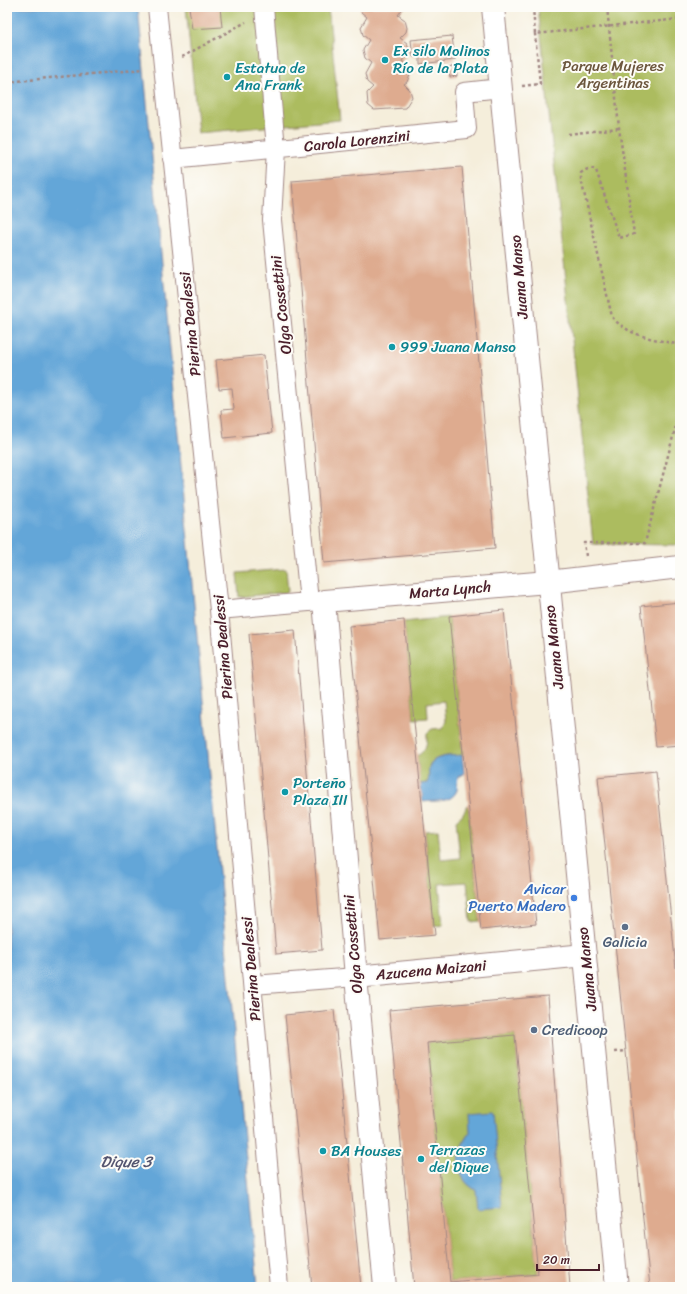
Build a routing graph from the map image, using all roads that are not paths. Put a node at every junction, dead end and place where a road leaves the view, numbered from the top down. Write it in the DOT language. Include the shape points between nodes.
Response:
graph roads {
  1 [pos="157,7"];
  2 [pos="493,7"];
  3 [pos="264,10"];
  4 [pos="501,88"];
  5 [pos="276,149"];
  6 [pos="172,159"];
  7 [pos="680,567"];
  8 [pos="548,582"];
  9 [pos="317,601"];
  10 [pos="220,610"];
  11 [pos="585,955"];
  12 [pos="356,977"];
  13 [pos="253,985"];
  14 [pos="279,1287"];
  15 [pos="385,1287"];
  16 [pos="617,1287"];
  1 -- 6 [label="street, Pierina Dealessi" via="156,68"];
  2 -- 4 [label="street, Juana Manso"];
  3 -- 5 [label="street, Olga Cossettini"];
  4 -- 5 [label="street, Carola Lorenzini" via="464,92 467,130"];
  4 -- 8 [label="street, Juana Manso"];
  5 -- 6 [label="street, Carola Lorenzini"];
  5 -- 9 [label="street, Olga Cossettini" via="272,220"];
  6 -- 10 [label="street, Pierina Dealessi"];
  7 -- 8 [label="street, Marta Lynch"];
  8 -- 9 [label="street, Marta Lynch"];
  8 -- 11 [label="street, Juana Manso"];
  9 -- 10 [label="street, Marta Lynch"];
  9 -- 12 [label="street, Olga Cossettini"];
  10 -- 13 [label="street, Pierina Dealessi"];
  11 -- 12 [label="street, Azucena Maizani"];
  11 -- 16 [label="street, Juana Manso"];
  12 -- 13 [label="street, Azucena Maizani"];
  12 -- 15 [label="street, Olga Cossettini"];
  13 -- 14 [label="street, Pierina Dealessi"];
}
